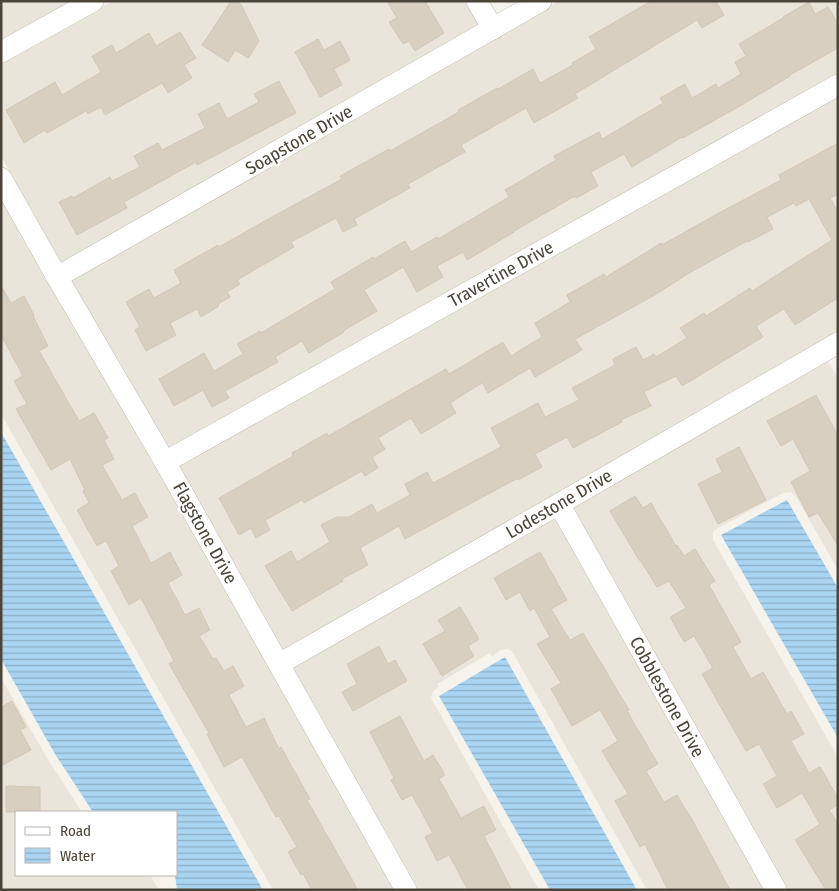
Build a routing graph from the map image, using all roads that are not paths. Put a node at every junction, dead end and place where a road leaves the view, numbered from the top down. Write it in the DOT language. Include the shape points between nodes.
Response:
graph roads {
  1 [pos="93,1"];
  2 [pos="477,1"];
  3 [pos="541,1"];
  4 [pos="493,29"];
  5 [pos="1,52"];
  6 [pos="838,85"];
  7 [pos="1,178"];
  8 [pos="58,278"];
  9 [pos="836,349"];
  10 [pos="165,462"];
  11 [pos="559,504"];
  12 [pos="279,664"];
  13 [pos="406,890"];
  14 [pos="776,890"];
  1 -- 5 [label="street"];
  2 -- 4 [label="street"];
  3 -- 4 [label="street, Soapstone Drive"];
  4 -- 8 [label="street, Soapstone Drive"];
  6 -- 10 [label="street, Travertine Drive"];
  7 -- 8 [label="street, Flagstone Drive"];
  8 -- 10 [label="street, Flagstone Drive"];
  9 -- 11 [label="street, Lodestone Drive"];
  10 -- 12 [label="street, Flagstone Drive"];
  11 -- 12 [label="street, Lodestone Drive"];
  11 -- 14 [label="street, Cobblestone Drive"];
  12 -- 13 [label="street, Flagstone Drive"];
}
